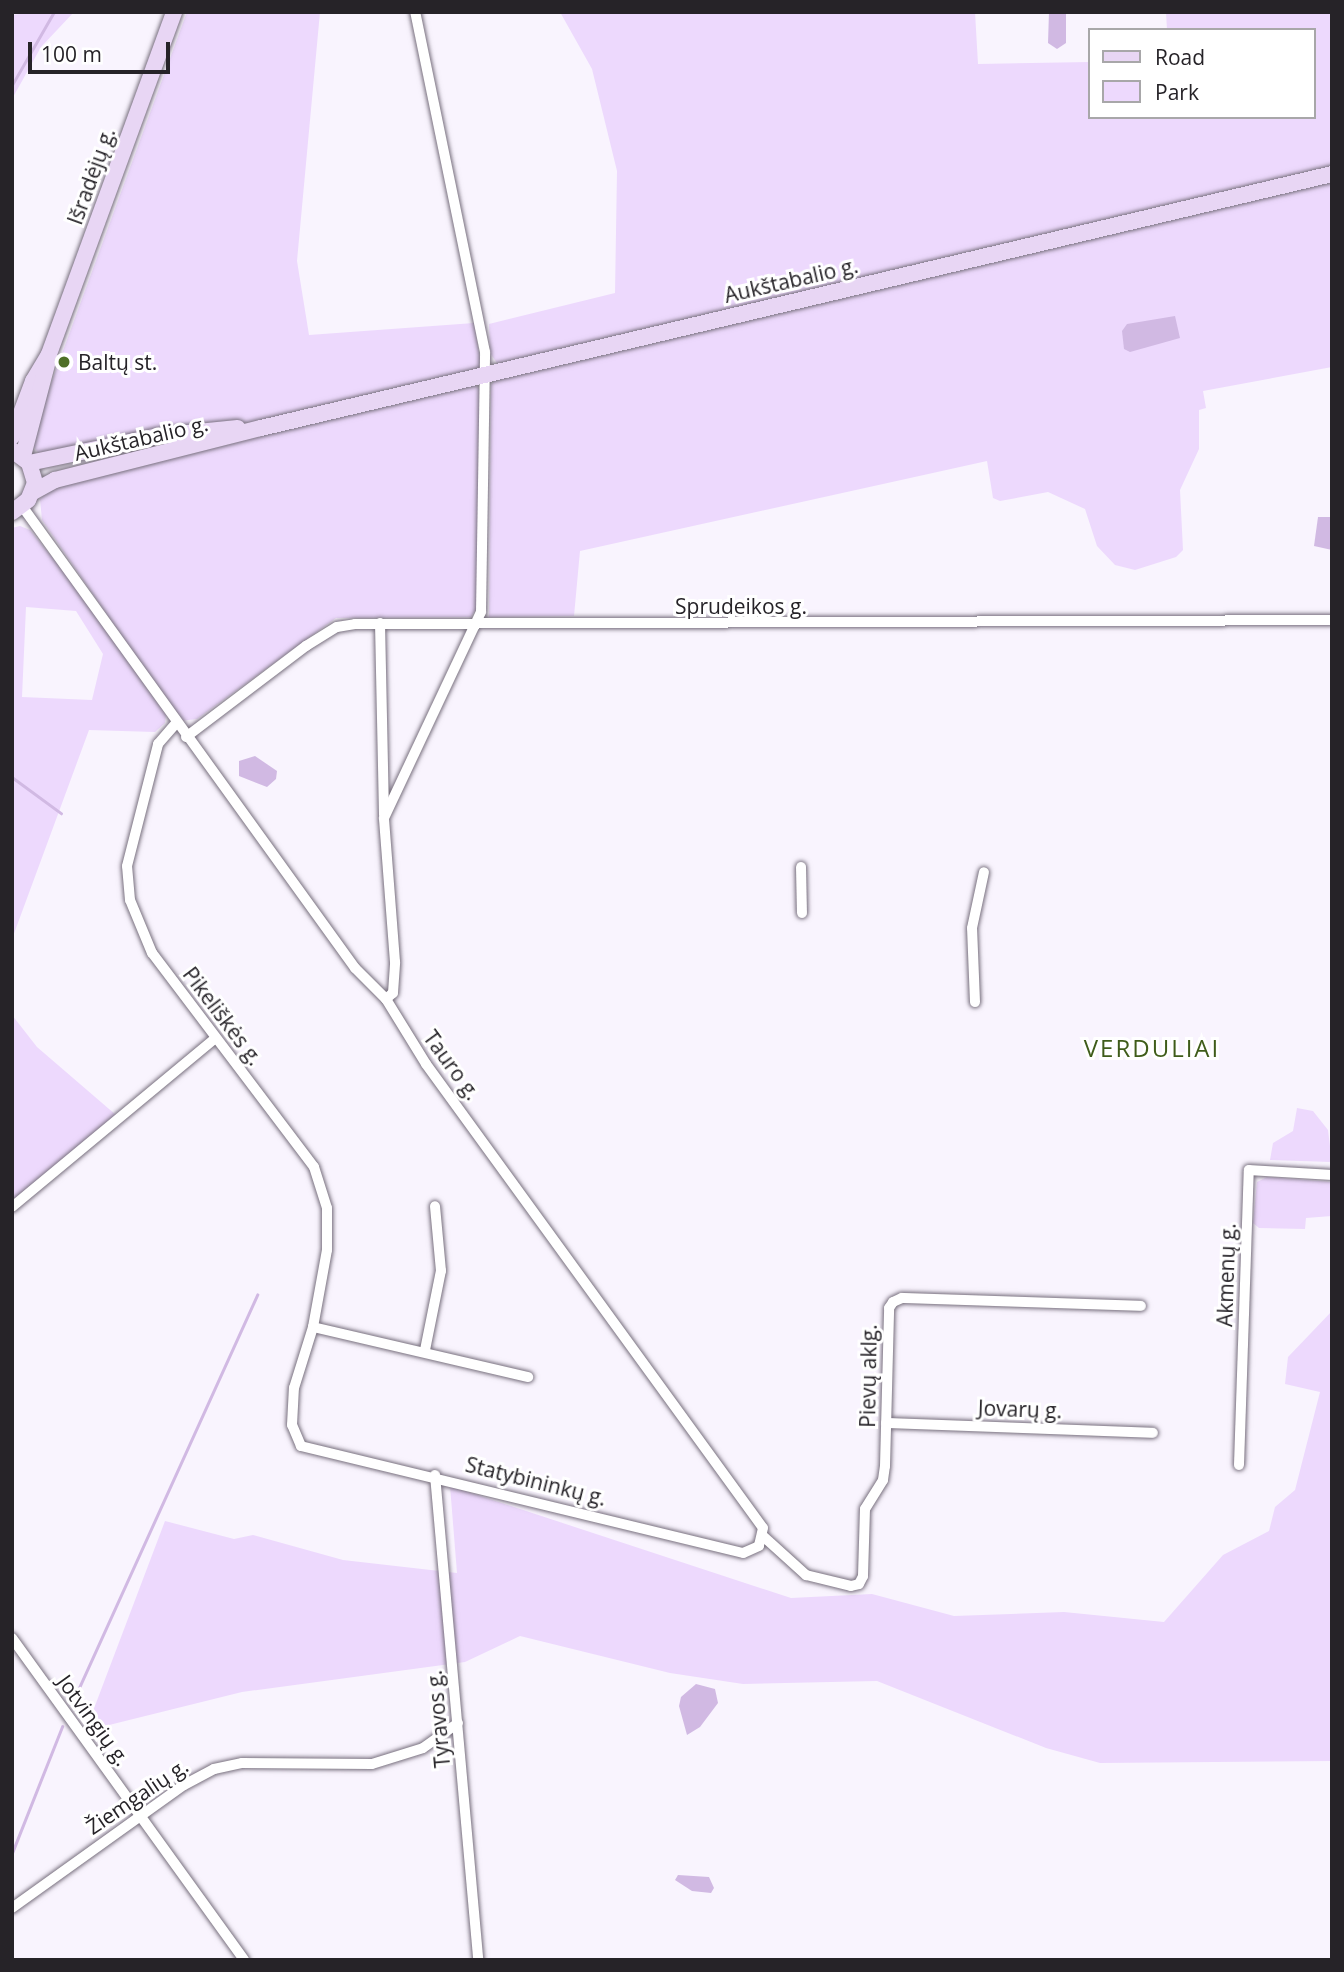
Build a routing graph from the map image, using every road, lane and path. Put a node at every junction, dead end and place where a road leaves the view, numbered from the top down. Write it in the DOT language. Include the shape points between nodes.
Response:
graph roads {
  1 [pos="174,12"];
  2 [pos="415,12"];
  3 [pos="1332,174"];
  4 [pos="49,354"];
  5 [pos="487,374"];
  6 [pos="261,428"];
  7 [pos="12,437"];
  8 [pos="21,456"];
  9 [pos="33,492"];
  10 [pos="17,509"];
  11 [pos="1332,620"];
  12 [pos="380,623"];
  13 [pos="475,625"];
  14 [pos="176,723"];
  15 [pos="186,737"];
  16 [pos="384,818"];
  17 [pos="801,867"];
  18 [pos="984,872"];
  19 [pos="802,913"];
  20 [pos="386,999"];
  21 [pos="975,1003"];
  22 [pos="214,1039"];
  23 [pos="1332,1175"];
  24 [pos="435,1206"];
  25 [pos="12,1208"];
  26 [pos="1141,1306"];
  27 [pos="313,1327"];
  28 [pos="425,1349"];
  29 [pos="528,1377"];
  30 [pos="886,1423"];
  31 [pos="1153,1433"];
  32 [pos="301,1446"];
  33 [pos="1239,1465"];
  34 [pos="435,1475"];
  35 [pos="762,1541"];
  36 [pos="12,1638"];
  37 [pos="458,1723"];
  38 [pos="140,1816"];
  39 [pos="12,1908"];
  40 [pos="244,1960"];
  41 [pos="478,1960"];
  1 -- 4 [label="main road, Išradėjų g."];
  2 -- 5 [label="street"];
  3 -- 5 [label="main road, Aukštabalio g."];
  4 -- 7 [label="main road, Išradėjų g." via="40,365"];
  4 -- 8 [label="main road, Išradėjų g."];
  5 -- 6 [label="main road, Aukštabalio g."];
  5 -- 13 [label="street" via="481,612"];
  6 -- 8 [label="main road, Aukštabalio g." via="158,436"];
  6 -- 9 [label="main road, Aukštabalio g." via="55,480"];
  8 -- 9 [label="main road"];
  9 -- 10 [label="main road"];
  10 -- 14 [label="street, Tauro g."];
  11 -- 13 [label="street, Sprudeikos g."];
  12 -- 13 [label="street, Sprudeikos g."];
  12 -- 15 [label="street, Sprudeikos g." via="337,627"];
  12 -- 16 [label="street"];
  13 -- 16 [label="street"];
  14 -- 15 [label="street, Tauro g."];
  14 -- 22 [label="street, Pikeliškės g." via="159,744 127,866 130,900 152,953"];
  15 -- 20 [label="street, Tauro g." via="355,968"];
  16 -- 20 [label="street" via="396,980"];
  17 -- 19 [label="street"];
  18 -- 21 [label="street" via="972,928"];
  20 -- 35 [label="street, Tauro g." via="420,1056 763,1528"];
  22 -- 25 [label="street"];
  22 -- 27 [label="street, Pikeliškės g." via="314,1167 327,1208 327,1250"];
  23 -- 33 [label="street, Akmenų g." via="1249,1170"];
  24 -- 28 [label="street" via="441,1270"];
  26 -- 30 [label="street, Pievų aklg." via="901,1298 889,1308"];
  27 -- 28 [label="street"];
  27 -- 32 [label="street, Pikeliškės g." via="294,1388 292,1425"];
  28 -- 29 [label="street"];
  30 -- 31 [label="street, Jovarų g."];
  30 -- 35 [label="street, Pievų aklg." via="883,1479 865,1510 859,1584 806,1575"];
  32 -- 34 [label="street, Statybininkų g."];
  34 -- 35 [label="street, Statybininkų g." via="743,1553"];
  34 -- 37 [label="street, Tyravos g."];
  36 -- 38 [label="street, Jotvingių g."];
  37 -- 38 [label="street, Žiemgalių g." via="423,1748 372,1764 227,1765 184,1784"];
  37 -- 41 [label="street, Tyravos g."];
  38 -- 39 [label="street, Žiemgalių g."];
  38 -- 40 [label="street, Jotvingių g."];
}
